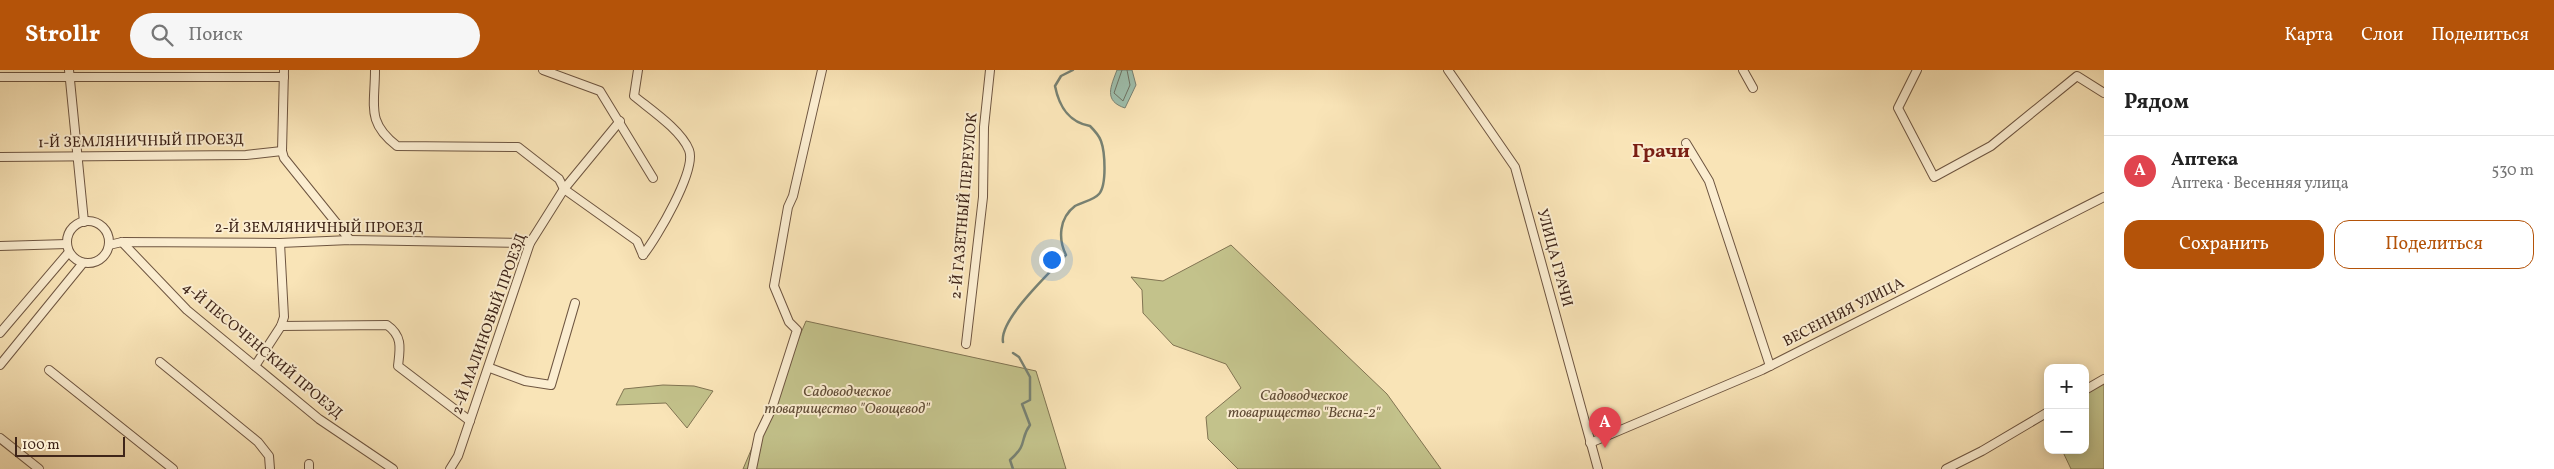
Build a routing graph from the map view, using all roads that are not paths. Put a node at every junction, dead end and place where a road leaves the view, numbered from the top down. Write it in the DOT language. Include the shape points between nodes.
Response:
graph roads {
  1 [pos="375,70"];
  2 [pos="543,70"];
  3 [pos="638,70"];
  4 [pos="822,70"];
  5 [pos="990,70"];
  6 [pos="1448,70"];
  7 [pos="1743,70"];
  8 [pos="1917,70"];
  9 [pos="69,74"];
  10 [pos="284,74"];
  11 [pos="0,77"];
  12 [pos="1753,88"];
  13 [pos="2104,93"];
  14 [pos="620,122"];
  15 [pos="1686,143"];
  16 [pos="282,151"];
  17 [pos="77,156"];
  18 [pos="0,157"];
  19 [pos="653,178"];
  20 [pos="564,189"];
  21 [pos="2104,196"];
  22 [pos="84,222"];
  23 [pos="350,240"];
  24 [pos="122,242"];
  25 [pos="280,242"];
  26 [pos="530,243"];
  27 [pos="109,245"];
  28 [pos="0,246"];
  29 [pos="68,248"];
  30 [pos="83,263"];
  31 [pos="574,303"];
  32 [pos="281,326"];
  33 [pos="0,333"];
  34 [pos="966,344"];
  35 [pos="160,362"];
  36 [pos="0,365"];
  37 [pos="255,366"];
  38 [pos="1770,366"];
  39 [pos="490,368"];
  40 [pos="49,370"];
  41 [pos="2104,379"];
  42 [pos="2089,388"];
  43 [pos="2044,414"];
  44 [pos="470,421"];
  45 [pos="0,438"];
  46 [pos="1590,443"];
  47 [pos="39,469"];
  48 [pos="173,469"];
  49 [pos="270,469"];
  50 [pos="393,469"];
  51 [pos="450,469"];
  52 [pos="752,469"];
  53 [pos="1598,469"];
  54 [pos="1946,469"];
  1 -- 20 [label="street" via="375,120 382,134 397,146 518,147 559,179"];
  2 -- 14 [label="street" via="600,91"];
  3 -- 20 [label="street" via="634,96 672,128 690,151 690,162 672,208 655,239 643,255 637,241"];
  4 -- 52 [label="street" via="788,206 774,286 788,322 797,330 772,408 759,435"];
  5 -- 34 [label="street, 2-Й ГАЗЕТНЫЙ ПЕРЕУЛОК" via="984,128 982,205"];
  6 -- 46 [label="street, УЛИЦА ГРАЧИ" via="1515,167"];
  7 -- 12 [label="street"];
  8 -- 13 [label="street" via="1898,108 1934,177 1991,146 2077,76"];
  9 -- 10 [label="street"];
  9 -- 11 [label="street"];
  9 -- 17 [label="street"];
  10 -- 16 [label="street"];
  14 -- 19 [label="street"];
  14 -- 20 [label="street, 2-Й МАЛИНОВЫЙ ПРОЕЗД"];
  15 -- 38 [label="street" via="1709,181"];
  16 -- 17 [label="street, 1-Й ЗЕМЛЯНИЧНЫЙ ПРОЕЗД"];
  16 -- 23 [label="street" via="284,158"];
  17 -- 18 [label="street, 1-Й ЗЕМЛЯНИЧНЫЙ ПРОЕЗД"];
  17 -- 22 [label="street"];
  20 -- 26 [label="street, 2-Й МАЛИНОВЫЙ ПРОЕЗД"];
  21 -- 38 [label="street, ВЕСЕННЯЯ УЛИЦА"];
  22 -- 27 [label="street" via="103,227"];
  22 -- 29 [label="street" via="73,227"];
  23 -- 25 [label="street, 2-Й ЗЕМЛЯНИЧНЫЙ ПРОЕЗД"];
  23 -- 26 [label="street, 2-Й ЗЕМЛЯНИЧНЫЙ ПРОЕЗД"];
  24 -- 25 [label="street, 2-Й ЗЕМЛЯНИЧНЫЙ ПРОЕЗД"];
  24 -- 27 [label="street, 2-Й ЗЕМЛЯНИЧНЫЙ ПРОЕЗД"];
  24 -- 37 [label="street, 4-Й ПЕСОЧЕНСКИЙ ПРОЕЗД" via="188,310"];
  25 -- 32 [label="street" via="285,311"];
  26 -- 39 [label="street, 2-Й МАЛИНОВЫЙ ПРОЕЗД"];
  27 -- 30 [label="street" via="107,252 97,261"];
  28 -- 29 [label="street"];
  29 -- 30 [label="street"];
  29 -- 33 [label="street"];
  30 -- 36 [label="street"];
  31 -- 39 [label="street" via="551,385 525,381"];
  32 -- 37 [label="street"];
  32 -- 44 [label="street" via="387,326 394,330 401,343 398,366"];
  35 -- 49 [label="street" via="258,442 269,456"];
  37 -- 50 [label="street, 4-Й ПЕСОЧЕНСКИЙ ПРОЕЗД" via="319,419"];
  38 -- 46 [label="street, ВЕСЕННЯЯ УЛИЦА"];
  39 -- 44 [label="street, 2-Й МАЛИНОВЫЙ ПРОЕЗД"];
  40 -- 48 [label="street"];
  41 -- 42 [label="street"];
  43 -- 54 [label="street"];
  44 -- 51 [label="street, 2-Й МАЛИНОВЫЙ ПРОЕЗД"];
  45 -- 47 [label="street"];
  46 -- 53 [label="street, УЛИЦА ГРАЧИ"];
}
